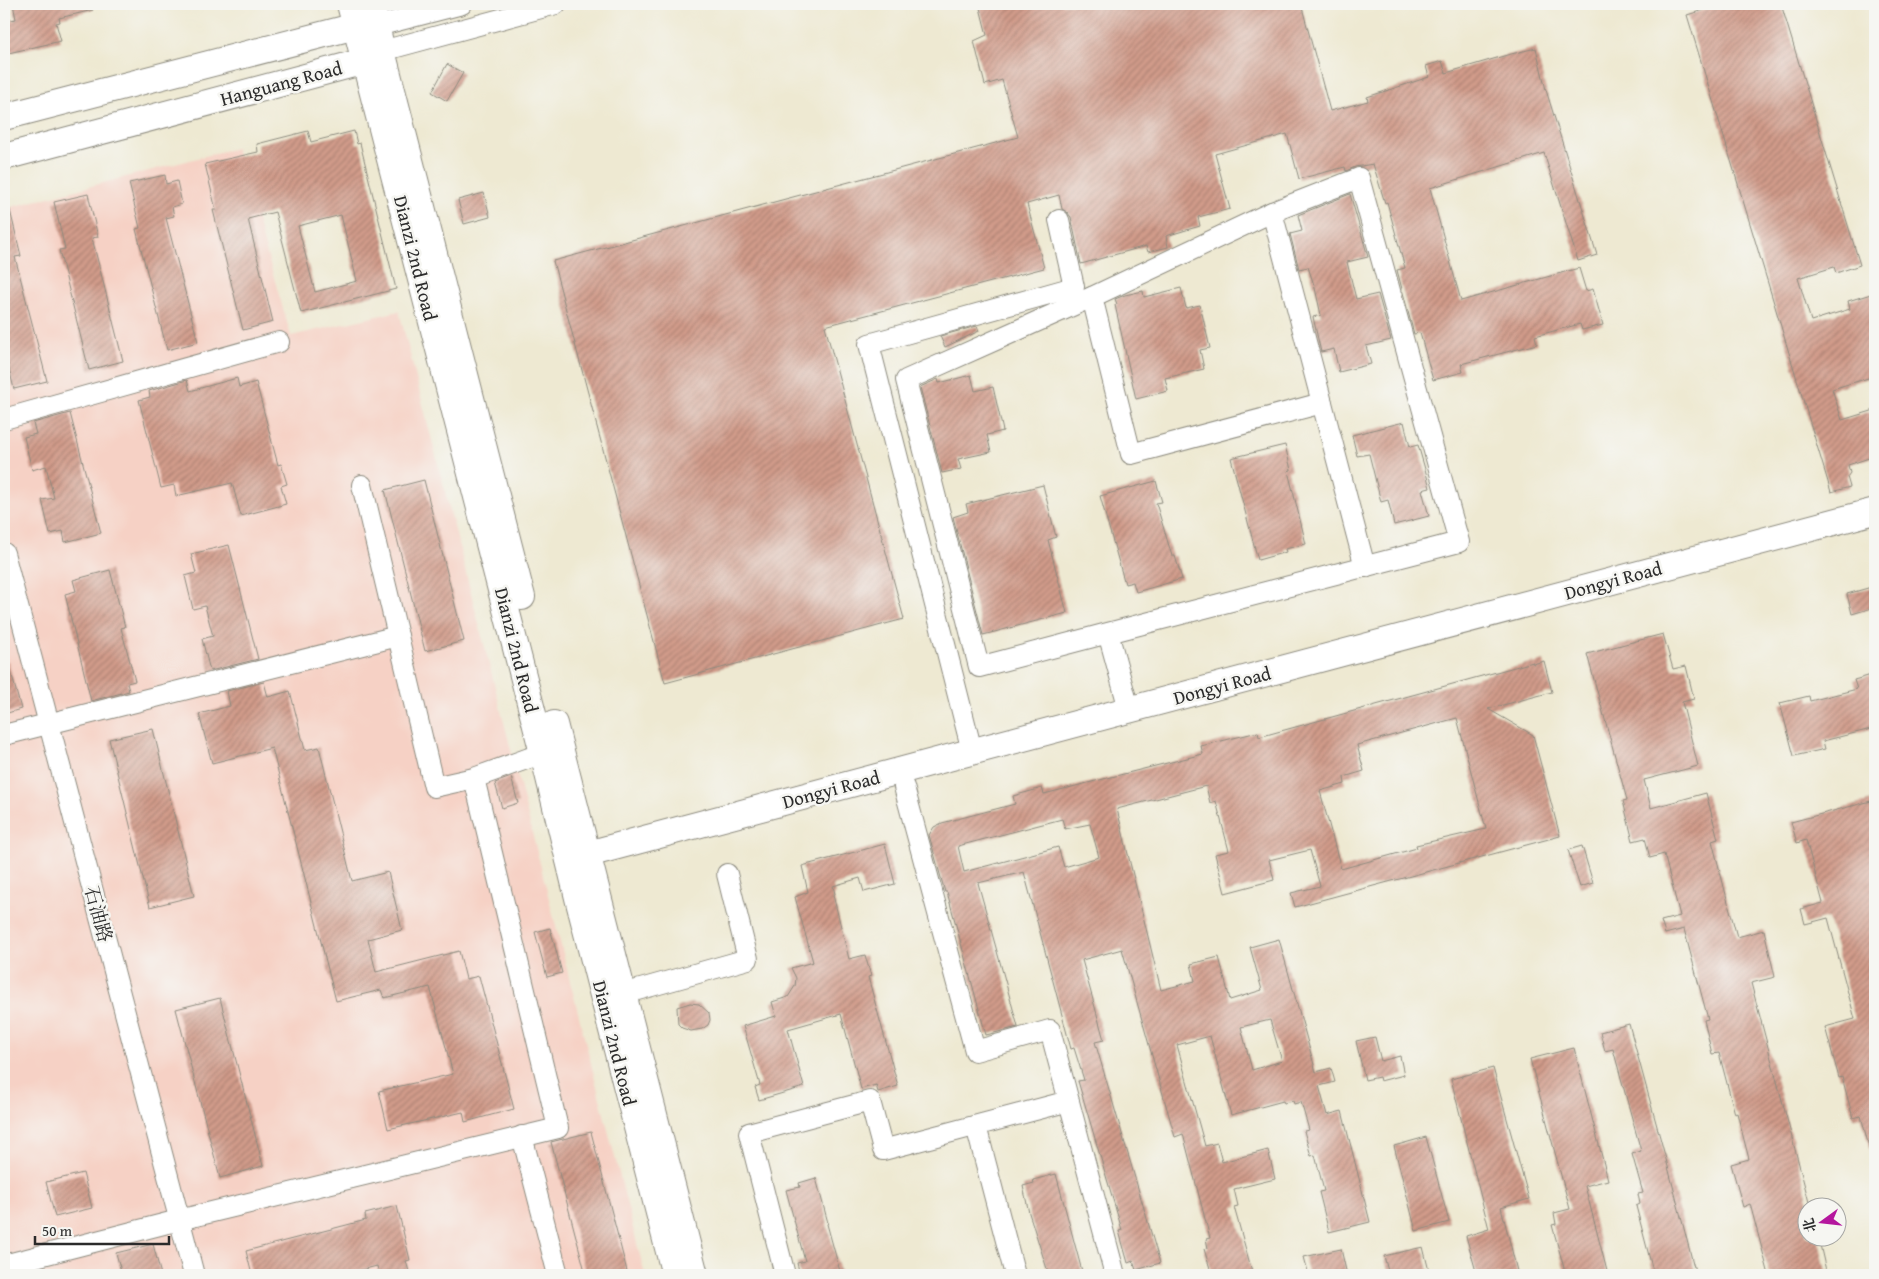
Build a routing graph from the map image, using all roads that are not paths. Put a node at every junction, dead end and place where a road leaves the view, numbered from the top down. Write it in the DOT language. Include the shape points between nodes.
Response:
graph roads {
  1 [pos="462,4"];
  2 [pos="556,4"];
  3 [pos="366,29"];
  4 [pos="4,117"];
  5 [pos="4,157"];
  6 [pos="1272,212"];
  7 [pos="1059,220"];
  8 [pos="1092,297"];
  9 [pos="279,342"];
  10 [pos="1322,403"];
  11 [pos="4,419"];
  12 [pos="362,485"];
  13 [pos="1875,510"];
  14 [pos="1875,529"];
  15 [pos="4,553"];
  16 [pos="1365,566"];
  17 [pos="1108,633"];
  18 [pos="398,636"];
  19 [pos="1129,709"];
  20 [pos="48,723"];
  21 [pos="4,735"];
  22 [pos="972,751"];
  23 [pos="543,753"];
  24 [pos="474,778"];
  25 [pos="904,787"];
  26 [pos="580,864"];
  27 [pos="727,874"];
  28 [pos="623,994"];
  29 [pos="1069,1101"];
  30 [pos="976,1126"];
  31 [pos="522,1136"];
  32 [pos="179,1220"];
  33 [pos="4,1265"];
  34 [pos="194,1275"];
  35 [pos="558,1275"];
  36 [pos="675,1275"];
  37 [pos="695,1275"];
  38 [pos="786,1275"];
  39 [pos="1015,1275"];
  40 [pos="1115,1275"];
  1 -- 3 [label="street, Hanguang Road"];
  2 -- 3 [label="street, Hanguang Road"];
  3 -- 4 [label="main road, Hanguang Road"];
  3 -- 5 [label="main road, Hanguang Road"];
  3 -- 23 [label="main road, Dianzi 2nd Road"];
  3 -- 26 [label="main road, Dianzi 2nd Road"];
  6 -- 8 [label="street"];
  6 -- 10 [label="street"];
  6 -- 16 [label="street" via="1359,178 1459,542"];
  7 -- 22 [label="street" via="1074,287 869,344"];
  8 -- 10 [label="street" via="1131,454"];
  8 -- 17 [label="street" via="906,380 979,667"];
  9 -- 11 [label="street"];
  10 -- 16 [label="street"];
  12 -- 18 [label="street"];
  13 -- 19 [label="main road, Dongyi Road"];
  14 -- 25 [label="main road, Dongyi Road"];
  15 -- 20 [label="street, 石油路"];
  16 -- 17 [label="street"];
  17 -- 19 [label="street"];
  18 -- 20 [label="street"];
  18 -- 24 [label="street" via="434,787"];
  19 -- 22 [label="main road, Dongyi Road"];
  20 -- 21 [label="street"];
  20 -- 32 [label="street, 石油路"];
  22 -- 26 [label="main road, Dongyi Road"];
  23 -- 24 [label="street"];
  23 -- 26 [label="main road, Dianzi 2nd Road"];
  24 -- 31 [label="street" via="558,1128"];
  25 -- 26 [label="main road, Dongyi Road"];
  25 -- 29 [label="street" via="975,1051 1050,1030"];
  26 -- 28 [label="main road, Dianzi 2nd Road"];
  26 -- 36 [label="main road, Dianzi 2nd Road"];
  27 -- 28 [label="street" via="748,959"];
  28 -- 37 [label="main road, Dianzi 2nd Road"];
  29 -- 30 [label="street"];
  29 -- 40 [label="street"];
  30 -- 38 [label="street" via="883,1150 870,1100 749,1133"];
  30 -- 39 [label="street"];
  31 -- 32 [label="street"];
  31 -- 35 [label="street"];
  32 -- 33 [label="street"];
  32 -- 34 [label="street, 石油路"];
}
